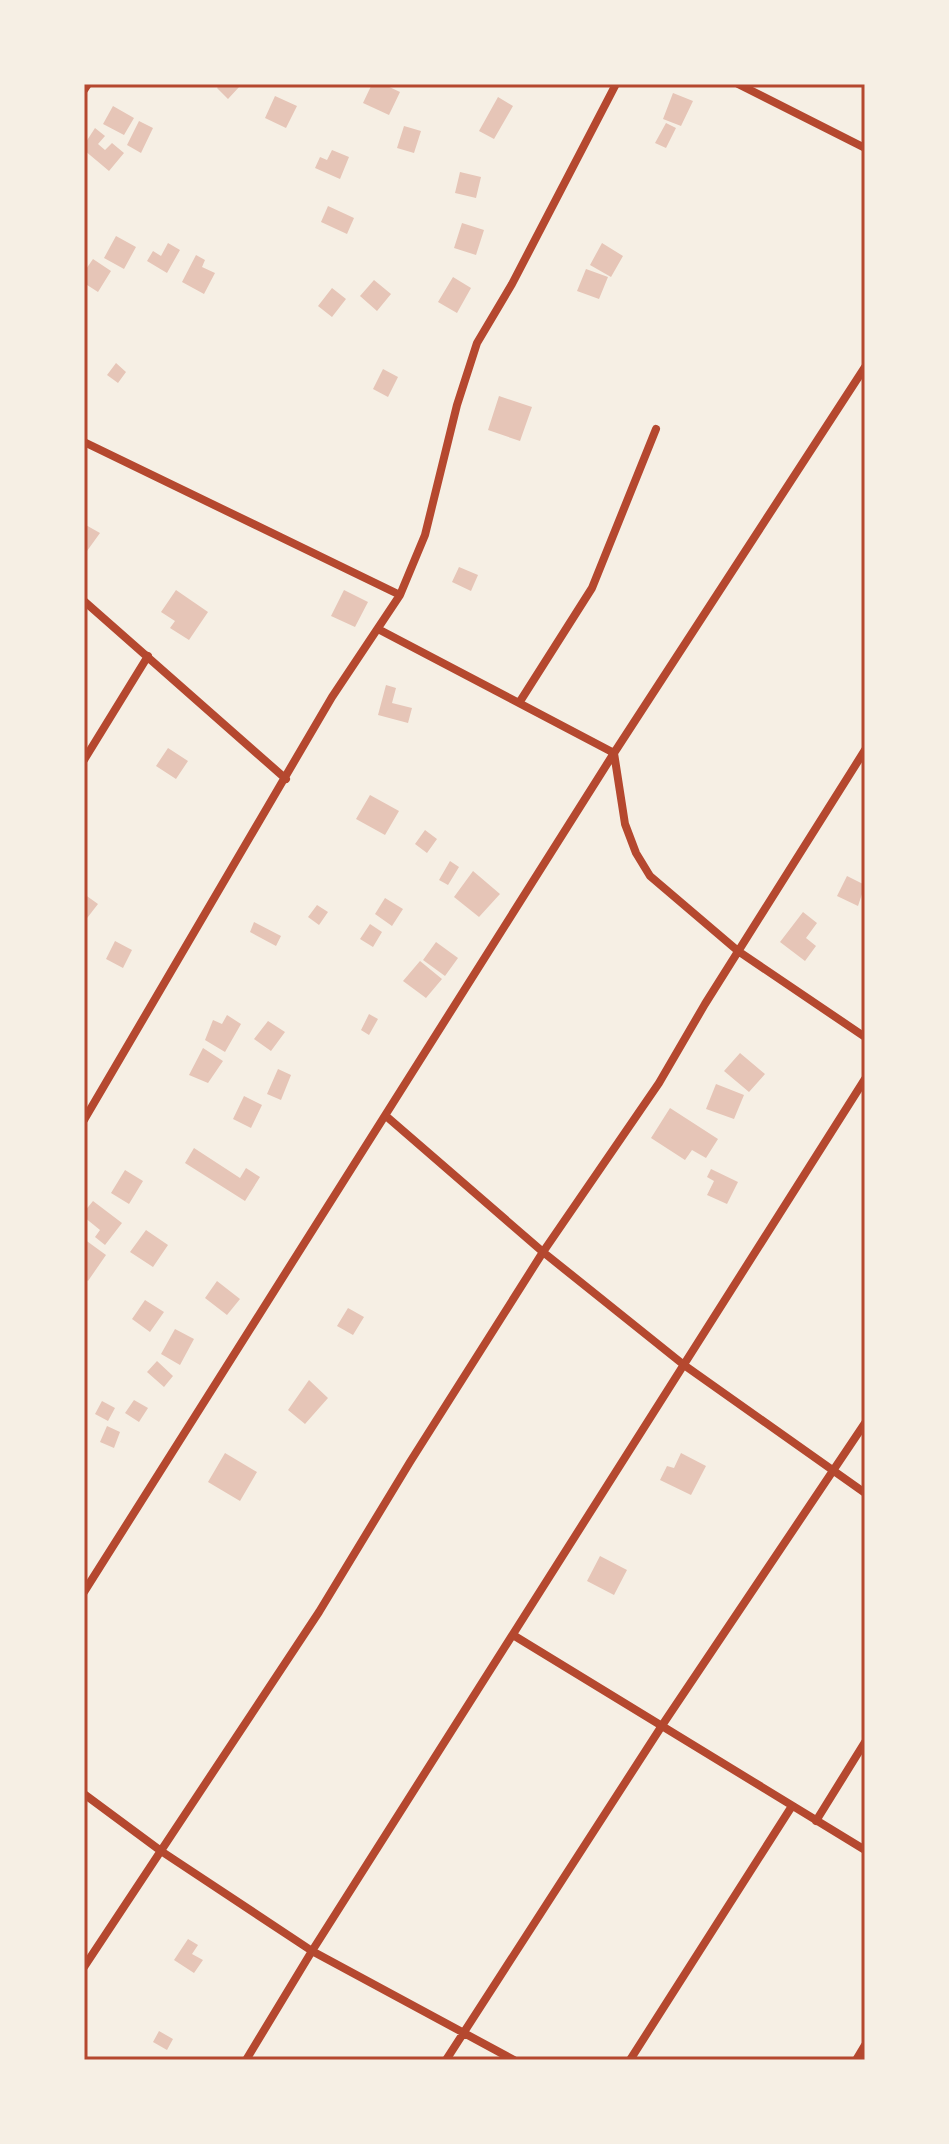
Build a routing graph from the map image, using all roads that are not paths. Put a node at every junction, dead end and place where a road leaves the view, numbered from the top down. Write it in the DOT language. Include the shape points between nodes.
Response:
graph roads {
  1 [pos="88,84"];
  2 [pos="616,84"];
  3 [pos="738,84"];
  4 [pos="84,90"];
  5 [pos="865,148"];
  6 [pos="865,367"];
  7 [pos="656,429"];
  8 [pos="84,442"];
  9 [pos="400,595"];
  10 [pos="84,601"];
  11 [pos="378,629"];
  12 [pos="148,656"];
  13 [pos="519,703"];
  14 [pos="865,750"];
  15 [pos="614,753"];
  16 [pos="84,760"];
  17 [pos="286,779"];
  18 [pos="738,951"];
  19 [pos="865,1037"];
  20 [pos="864,1082"];
  21 [pos="386,1116"];
  22 [pos="84,1120"];
  23 [pos="543,1252"];
  24 [pos="684,1365"];
  25 [pos="865,1423"];
  26 [pos="832,1471"];
  27 [pos="865,1493"];
  28 [pos="84,1592"];
  29 [pos="513,1635"];
  30 [pos="663,1724"];
  31 [pos="865,1742"];
  32 [pos="84,1794"];
  33 [pos="792,1806"];
  34 [pos="816,1821"];
  35 [pos="865,1850"];
  36 [pos="161,1851"];
  37 [pos="312,1951"];
  38 [pos="84,1967"];
  39 [pos="463,2031"];
  40 [pos="865,2045"];
  41 [pos="246,2060"];
  42 [pos="446,2060"];
  43 [pos="514,2060"];
  44 [pos="630,2060"];
  45 [pos="856,2060"];
  1 -- 4 [label="street"];
  2 -- 9 [label="street" via="477,343 425,535"];
  3 -- 5 [label="street"];
  6 -- 15 [label="street"];
  7 -- 13 [label="street" via="592,588"];
  8 -- 9 [label="street"];
  9 -- 11 [label="street"];
  10 -- 12 [label="street"];
  11 -- 13 [label="street"];
  11 -- 17 [label="street"];
  12 -- 16 [label="street"];
  12 -- 17 [label="street"];
  13 -- 15 [label="street"];
  14 -- 18 [label="street"];
  15 -- 18 [label="street" via="625,824 650,876"];
  15 -- 21 [label="street"];
  17 -- 22 [label="street"];
  18 -- 19 [label="street"];
  18 -- 23 [label="street" via="659,1083"];
  20 -- 24 [label="street"];
  21 -- 23 [label="street"];
  21 -- 28 [label="street"];
  23 -- 24 [label="street"];
  23 -- 36 [label="street" via="319,1612"];
  24 -- 26 [label="street"];
  24 -- 29 [label="street"];
  25 -- 26 [label="street"];
  26 -- 27 [label="street"];
  26 -- 30 [label="street"];
  29 -- 30 [label="street"];
  29 -- 37 [label="street"];
  30 -- 33 [label="street"];
  30 -- 39 [label="street"];
  31 -- 34 [label="street"];
  32 -- 36 [label="street"];
  33 -- 34 [label="street"];
  33 -- 44 [label="street"];
  34 -- 35 [label="street"];
  36 -- 37 [label="street"];
  36 -- 38 [label="street"];
  37 -- 39 [label="street"];
  37 -- 41 [label="street"];
  39 -- 42 [label="street"];
  39 -- 43 [label="street"];
  40 -- 45 [label="street"];
}
